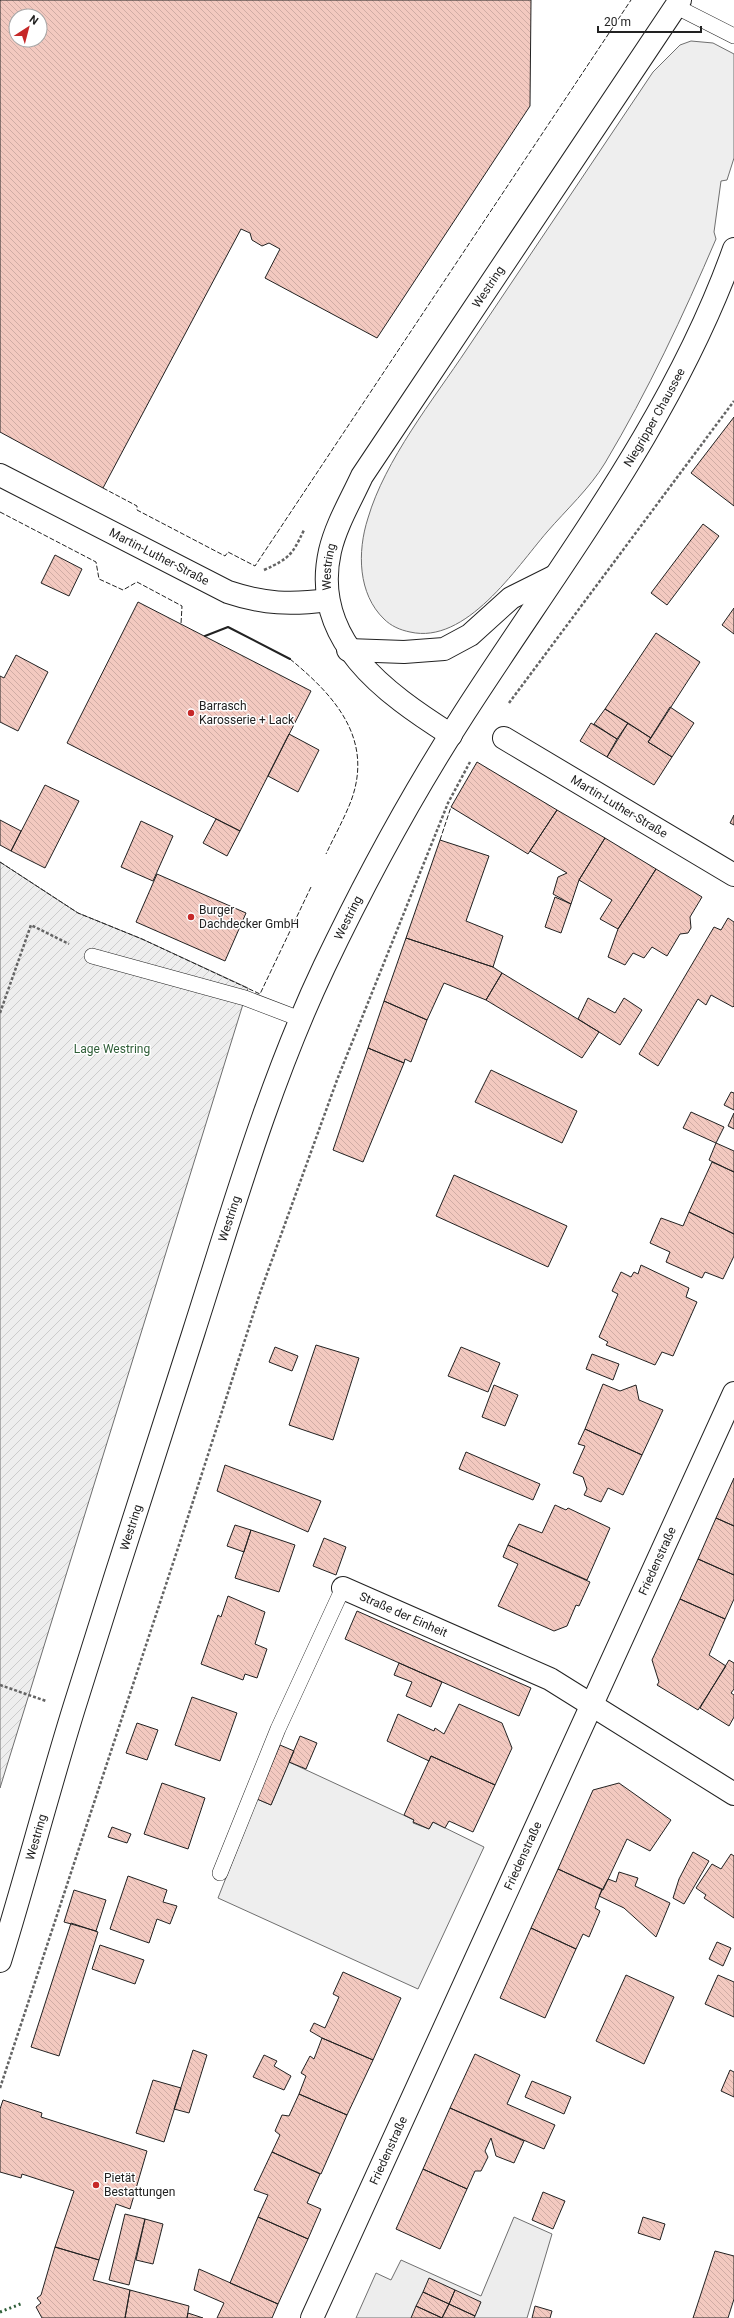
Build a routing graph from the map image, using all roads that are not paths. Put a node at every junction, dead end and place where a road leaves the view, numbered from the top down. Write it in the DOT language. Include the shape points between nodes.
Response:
graph roads {
  1 [pos="678,3"];
  2 [pos="734,36"];
  3 [pos="734,249"];
  4 [pos="0,475"];
  5 [pos="555,576"];
  6 [pos="328,600"];
  7 [pos="348,650"];
  8 [pos="451,735"];
  9 [pos="504,738"];
  10 [pos="734,875"];
  11 [pos="92,956"];
  12 [pos="300,1019"];
  13 [pos="734,1393"];
  14 [pos="343,1588"];
  15 [pos="592,1704"];
  16 [pos="734,1794"];
  17 [pos="220,1873"];
  18 [pos="0,1961"];
  19 [pos="312,2318"];
  1 -- 2 [label="lane"];
  1 -- 6 [label="street, Westring" via="362,476 330,551 327,572"];
  3 -- 5 [label="street, Niegripper Chaussee" via="675,383 614,488"];
  4 -- 6 [label="street, Martin-Luther-Straße" via="228,592 265,602 299,604"];
  5 -- 7 [label="street, Niegripper Chaussee" via="511,598 470,635 444,649 404,652"];
  5 -- 8 [label="street, Niegripper Chaussee"];
  6 -- 7 [label="street, Westring" via="338,633"];
  7 -- 8 [label="street, Westring" via="365,670 421,716"];
  8 -- 12 [label="street, Westring" via="409,801"];
  9 -- 10 [label="street, Martin-Luther-Straße"];
  11 -- 12 [label="lane" via="245,998"];
  12 -- 18 [label="street, Westring" via="245,1172 73,1710"];
  13 -- 15 [label="street, Friedenstraße"];
  14 -- 15 [label="street, Straße der Einheit" via="550,1679"];
  14 -- 17 [label="lane, Straße der Einheit" via="278,1729"];
  15 -- 16 [label="street, Straße der Einheit"];
  15 -- 19 [label="street, Friedenstraße"];
}
